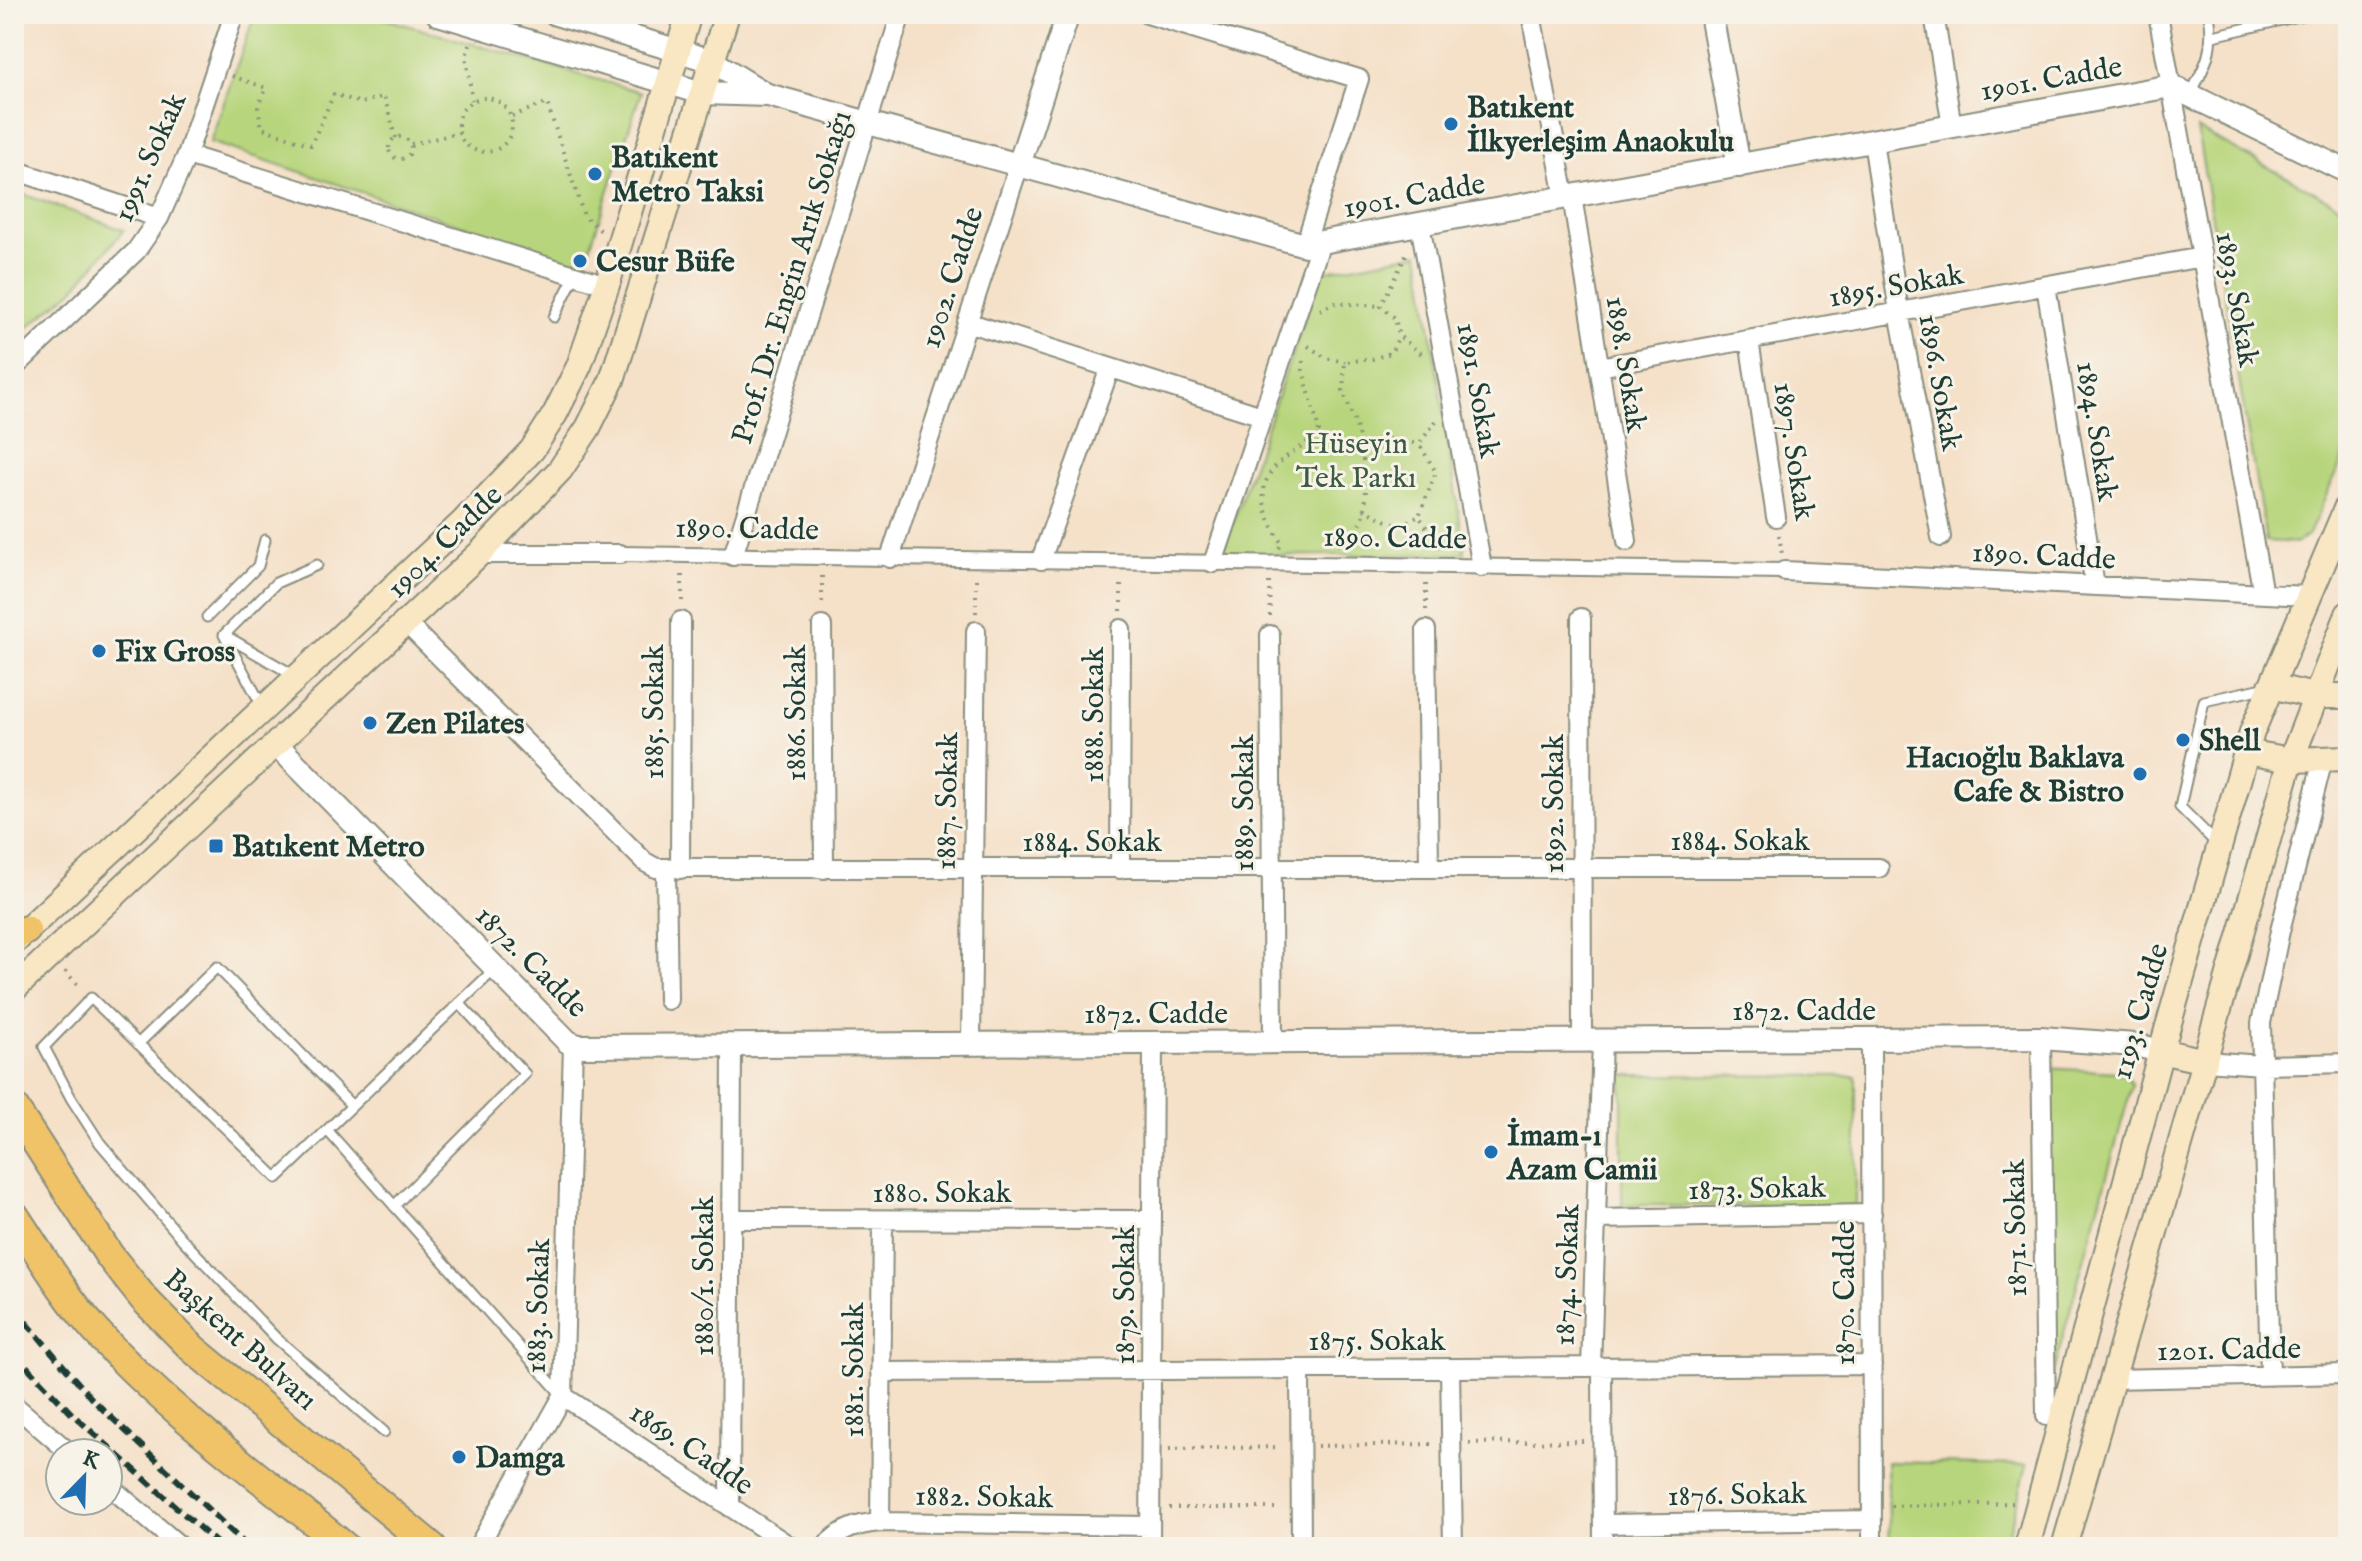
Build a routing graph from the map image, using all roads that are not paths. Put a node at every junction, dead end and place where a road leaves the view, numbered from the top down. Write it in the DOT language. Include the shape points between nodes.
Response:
graph roads {
  1 [pos="234,14"];
  2 [pos="438,14"];
  3 [pos="556,14"];
  4 [pos="689,14"];
  5 [pos="727,14"];
  6 [pos="901,14"];
  7 [pos="1068,14"];
  8 [pos="1147,14"];
  9 [pos="1531,14"];
  10 [pos="1711,14"];
  11 [pos="1934,14"];
  12 [pos="2158,14"];
  13 [pos="2209,14"];
  14 [pos="2307,14"];
  15 [pos="2213,36"];
  16 [pos="678,51"];
  17 [pos="712,61"];
  18 [pos="668,83"];
  19 [pos="2180,91"];
  20 [pos="702,93"];
  21 [pos="768,95"];
  22 [pos="868,123"];
  23 [pos="1952,127"];
  24 [pos="1873,141"];
  25 [pos="187,155"];
  26 [pos="1019,165"];
  27 [pos="1739,166"];
  28 [pos="14,170"];
  29 [pos="2348,172"];
  30 [pos="1569,197"];
  31 [pos="159,218"];
  32 [pos="1420,224"];
  33 [pos="1313,244"];
  34 [pos="2202,257"];
  35 [pos="575,275"];
  36 [pos="607,285"];
  37 [pos="2046,286"];
  38 [pos="1899,312"];
  39 [pos="554,317"];
  40 [pos="967,322"];
  41 [pos="1749,340"];
  42 [pos="16,363"];
  43 [pos="1599,367"];
  44 [pos="1110,368"];
  45 [pos="1262,416"];
  46 [pos="2348,504"];
  47 [pos="1776,517"];
  48 [pos="1941,537"];
  49 [pos="265,540"];
  50 [pos="1627,541"];
  51 [pos="479,554"];
  52 [pos="620,554"];
  53 [pos="733,556"];
  54 [pos="890,558"];
  55 [pos="1041,560"];
  56 [pos="1213,563"];
  57 [pos="317,565"];
  58 [pos="1482,567"];
  59 [pos="1784,571"];
  60 [pos="2095,586"];
  61 [pos="2263,594"];
  62 [pos="2309,596"];
  63 [pos="2348,614"];
  64 [pos="207,617"];
  65 [pos="1581,618"];
  66 [pos="681,621"];
  67 [pos="406,623"];
  68 [pos="822,626"];
  69 [pos="1121,629"];
  70 [pos="1426,630"];
  71 [pos="976,631"];
  72 [pos="224,635"];
  73 [pos="1270,635"];
  74 [pos="297,677"];
  75 [pos="2271,686"];
  76 [pos="2314,696"];
  77 [pos="2348,696"];
  78 [pos="263,709"];
  79 [pos="276,744"];
  80 [pos="2246,752"];
  81 [pos="2348,758"];
  82 [pos="2323,759"];
  83 [pos="2291,760"];
  84 [pos="2219,846"];
  85 [pos="1429,868"];
  86 [pos="1582,868"];
  87 [pos="1879,868"];
  88 [pos="673,869"];
  89 [pos="824,869"];
  90 [pos="973,869"];
  91 [pos="1120,869"];
  92 [pos="1271,869"];
  93 [pos="16,932"];
  94 [pos="496,968"];
  95 [pos="14,989"];
  96 [pos="668,1000"];
  97 [pos="459,1003"];
  98 [pos="2041,1038"];
  99 [pos="1871,1039"];
  100 [pos="1592,1040"];
  101 [pos="1273,1042"];
  102 [pos="1153,1043"];
  103 [pos="138,1044"];
  104 [pos="971,1044"];
  105 [pos="573,1045"];
  106 [pos="732,1045"];
  107 [pos="2161,1051"];
  108 [pos="2205,1061"];
  109 [pos="2348,1063"];
  110 [pos="2262,1065"];
  111 [pos="352,1106"];
  112 [pos="14,1108"];
  113 [pos="327,1130"];
  114 [pos="394,1206"];
  115 [pos="1872,1214"];
  116 [pos="14,1215"];
  117 [pos="731,1219"];
  118 [pos="1596,1219"];
  119 [pos="883,1220"];
  120 [pos="1152,1220"];
  121 [pos="1872,1365"];
  122 [pos="1596,1367"];
  123 [pos="1450,1368"];
  124 [pos="1300,1369"];
  125 [pos="1151,1370"];
  126 [pos="881,1372"];
  127 [pos="2348,1374"];
  128 [pos="2270,1376"];
  129 [pos="2111,1379"];
  130 [pos="563,1396"];
  131 [pos="14,1405"];
  132 [pos="2046,1416"];
  133 [pos="384,1432"];
  134 [pos="51,1437"];
  135 [pos="124,1499"];
  136 [pos="730,1507"];
  137 [pos="1872,1513"];
  138 [pos="1150,1517"];
  139 [pos="880,1522"];
  140 [pos="1603,1524"];
  141 [pos="181,1547"];
  142 [pos="345,1547"];
  143 [pos="432,1547"];
  144 [pos="478,1547"];
  145 [pos="791,1547"];
  146 [pos="825,1547"];
  147 [pos="1150,1547"];
  148 [pos="1301,1547"];
  149 [pos="1453,1547"];
  150 [pos="1603,1547"];
  151 [pos="1872,1547"];
  152 [pos="2027,1547"];
  153 [pos="2064,1547"];
  1 -- 25 [label="street, 1991. Sokak"];
  2 -- 18 [label="street, 1901. Cadde"];
  3 -- 16 [label="street, 1901. Cadde"];
  4 -- 16 [label="main road, 1904. Cadde"];
  5 -- 17 [label="main road, 1904. Cadde"];
  6 -- 22 [label="street, Prof. Dr. Engin Arık Sokağı"];
  7 -- 26 [label="street, 1902. Cadde"];
  8 -- 33 [label="street" via="1359,79"];
  9 -- 30 [label="street, 1898. Sokak"];
  10 -- 27 [label="street"];
  11 -- 23 [label="street"];
  12 -- 19 [label="street, 1893. Sokak"];
  13 -- 15 [label="lane"];
  14 -- 15 [label="lane"];
  15 -- 19 [label="lane" via="2207,62"];
  16 -- 17 [label="street, 1901. Cadde"];
  16 -- 18 [label="main road, 1904. Cadde"];
  17 -- 20 [label="main road, 1904. Cadde"];
  17 -- 21 [label="street, 1901. Cadde"];
  18 -- 20 [label="street, 1901. Cadde"];
  18 -- 36 [label="main road, 1904. Cadde"];
  19 -- 23 [label="street, 1901. Cadde"];
  19 -- 29 [label="street"];
  19 -- 34 [label="street, 1893. Sokak"];
  20 -- 21 [label="street, 1901. Cadde"];
  20 -- 51 [label="main road, 1904. Cadde" via="612,380 560,470"];
  21 -- 22 [label="street, 1901. Cadde"];
  22 -- 26 [label="street, 1901. Cadde"];
  22 -- 53 [label="street, Prof. Dr. Engin Arık Sokağı"];
  23 -- 24 [label="street, 1901. Cadde"];
  24 -- 27 [label="street, 1901. Cadde"];
  24 -- 38 [label="street, 1896. Sokak"];
  25 -- 31 [label="street, 1991. Sokak"];
  25 -- 35 [label="street"];
  26 -- 33 [label="street, 1901. Cadde"];
  26 -- 40 [label="street, 1902. Cadde"];
  27 -- 30 [label="street, 1901. Cadde"];
  28 -- 31 [label="street"];
  30 -- 32 [label="street, 1901. Cadde"];
  30 -- 43 [label="street, 1898. Sokak"];
  31 -- 42 [label="street, 1991. Sokak" via="136,251"];
  32 -- 33 [label="street, 1901. Cadde"];
  32 -- 58 [label="street, 1891. Sokak"];
  33 -- 45 [label="street"];
  34 -- 37 [label="street, 1895. Sokak"];
  34 -- 61 [label="street, 1893. Sokak"];
  35 -- 36 [label="street"];
  35 -- 39 [label="lane"];
  36 -- 74 [label="main road, 1904. Cadde" via="579,366 532,450"];
  37 -- 38 [label="street, 1895. Sokak"];
  37 -- 60 [label="street, 1894. Sokak"];
  38 -- 41 [label="street, 1895. Sokak"];
  38 -- 48 [label="street, 1896. Sokak"];
  40 -- 44 [label="street"];
  40 -- 54 [label="street, 1902. Cadde"];
  41 -- 43 [label="street, 1895. Sokak"];
  41 -- 47 [label="street, 1897. Sokak"];
  43 -- 50 [label="street, 1898. Sokak"];
  44 -- 45 [label="street"];
  44 -- 55 [label="street"];
  45 -- 56 [label="street"];
  46 -- 62 [label="main road, 1193. Cadde"];
  49 -- 64 [label="lane" via="258,566"];
  51 -- 52 [label="street, 1890. Cadde"];
  51 -- 67 [label="main road, 1904. Cadde"];
  52 -- 53 [label="street, 1890. Cadde"];
  53 -- 54 [label="street, 1890. Cadde"];
  54 -- 55 [label="street, 1890. Cadde"];
  55 -- 56 [label="street, 1890. Cadde"];
  56 -- 58 [label="street, 1890. Cadde"];
  57 -- 72 [label="lane" via="276,583"];
  58 -- 59 [label="street, 1890. Cadde"];
  59 -- 60 [label="street, 1890. Cadde"];
  60 -- 61 [label="street, 1890. Cadde"];
  61 -- 62 [label="street, 1890. Cadde"];
  62 -- 75 [label="main road, 1193. Cadde"];
  63 -- 76 [label="main road"];
  65 -- 86 [label="street, 1892. Sokak"];
  66 -- 88 [label="street, 1885. Sokak"];
  67 -- 79 [label="main road, 1904. Cadde"];
  67 -- 88 [label="street" via="645,862"];
  68 -- 89 [label="street, 1886. Sokak"];
  69 -- 91 [label="street, 1888. Sokak"];
  70 -- 85 [label="street"];
  71 -- 90 [label="street, 1887. Sokak"];
  72 -- 74 [label="lane"];
  72 -- 78 [label="lane"];
  73 -- 92 [label="street, 1889. Sokak"];
  74 -- 78 [label="main road, 1904. Cadde"];
  75 -- 76 [label="main road"];
  75 -- 80 [label="main road, 1193. Cadde"];
  75 -- 84 [label="lane" via="2204,701 2180,807"];
  76 -- 77 [label="main road"];
  76 -- 83 [label="main road"];
  78 -- 93 [label="main road, 1904. Cadde"];
  79 -- 94 [label="street, 1872. Cadde"];
  79 -- 95 [label="main road, 1904. Cadde"];
  80 -- 83 [label="main road"];
  80 -- 84 [label="main road, 1193. Cadde"];
  81 -- 82 [label="main road"];
  82 -- 83 [label="main road"];
  82 -- 110 [label="street" via="2261,1023"];
  83 -- 108 [label="main road"];
  84 -- 107 [label="main road, 1193. Cadde"];
  85 -- 86 [label="street, 1884. Sokak"];
  85 -- 92 [label="street, 1884. Sokak"];
  86 -- 87 [label="street, 1884. Sokak"];
  86 -- 100 [label="street, 1892. Sokak"];
  88 -- 89 [label="street, 1884. Sokak"];
  88 -- 96 [label="street, 1885. Sokak"];
  89 -- 90 [label="street, 1884. Sokak"];
  90 -- 91 [label="street, 1884. Sokak"];
  90 -- 104 [label="street, 1887. Sokak"];
  91 -- 92 [label="street, 1884. Sokak"];
  92 -- 101 [label="street, 1889. Sokak"];
  94 -- 97 [label="lane"];
  94 -- 105 [label="street, 1872. Cadde"];
  97 -- 111 [label="lane"];
  97 -- 114 [label="lane" via="525,1074"];
  98 -- 99 [label="street, 1872. Cadde"];
  98 -- 107 [label="street, 1872. Cadde"];
  98 -- 132 [label="street, 1871. Sokak"];
  99 -- 100 [label="street, 1872. Cadde"];
  99 -- 115 [label="street, 1870. Cadde"];
  100 -- 101 [label="street, 1872. Cadde"];
  100 -- 118 [label="street, 1874. Sokak"];
  101 -- 102 [label="street, 1872. Cadde"];
  102 -- 104 [label="street, 1872. Cadde"];
  102 -- 120 [label="street, 1879. Sokak"];
  103 -- 111 [label="lane" via="217,967"];
  103 -- 113 [label="lane" via="277,1178"];
  103 -- 133 [label="lane" via="91,998 44,1047 100,1143 183,1240 276,1338"];
  104 -- 106 [label="street, 1872. Cadde"];
  105 -- 106 [label="street, 1872. Cadde"];
  105 -- 130 [label="street, 1883. Sokak"];
  106 -- 117 [label="street, 1880/1. Sokak"];
  107 -- 108 [label="main road"];
  107 -- 152 [label="main road, 1193. Cadde"];
  108 -- 110 [label="street"];
  108 -- 129 [label="main road"];
  109 -- 110 [label="street"];
  110 -- 128 [label="street"];
  111 -- 113 [label="lane"];
  112 -- 143 [label="main road, Başkent Bulvarı" via="109,1255 152,1307 203,1357"];
  113 -- 114 [label="lane"];
  114 -- 130 [label="lane"];
  115 -- 118 [label="street, 1873. Sokak"];
  115 -- 121 [label="street, 1870. Cadde"];
  116 -- 142 [label="main road" via="74,1303 117,1354"];
  117 -- 119 [label="street, 1880. Sokak"];
  117 -- 136 [label="street, 1880/1. Sokak"];
  118 -- 122 [label="street, 1874. Sokak"];
  119 -- 120 [label="street, 1880. Sokak"];
  119 -- 126 [label="street, 1881. Sokak"];
  120 -- 125 [label="street, 1879. Sokak"];
  121 -- 122 [label="street, 1875. Sokak"];
  121 -- 137 [label="street, 1870. Cadde"];
  122 -- 123 [label="street, 1875. Sokak"];
  122 -- 140 [label="street, 1874. Sokak"];
  123 -- 124 [label="street, 1875. Sokak"];
  123 -- 149 [label="street"];
  124 -- 125 [label="street, 1875. Sokak"];
  124 -- 148 [label="street"];
  125 -- 126 [label="street, 1875. Sokak"];
  125 -- 138 [label="street, 1879. Sokak"];
  126 -- 139 [label="street, 1881. Sokak"];
  127 -- 128 [label="street, 1201. Cadde"];
  128 -- 129 [label="street, 1201. Cadde"];
  129 -- 153 [label="main road"];
  130 -- 136 [label="street, 1869. Cadde"];
  130 -- 144 [label="street, 1883. Sokak"];
  131 -- 134 [label="street"];
  135 -- 141 [label="street"];
  136 -- 145 [label="street, 1869. Cadde"];
  137 -- 140 [label="street, 1876. Sokak"];
  137 -- 151 [label="street, 1870. Cadde"];
  138 -- 139 [label="street, 1882. Sokak"];
  138 -- 147 [label="street, 1879. Sokak"];
  139 -- 146 [label="street, 1882. Sokak" via="845,1530"];
  140 -- 150 [label="street, 1874. Sokak"];
}
